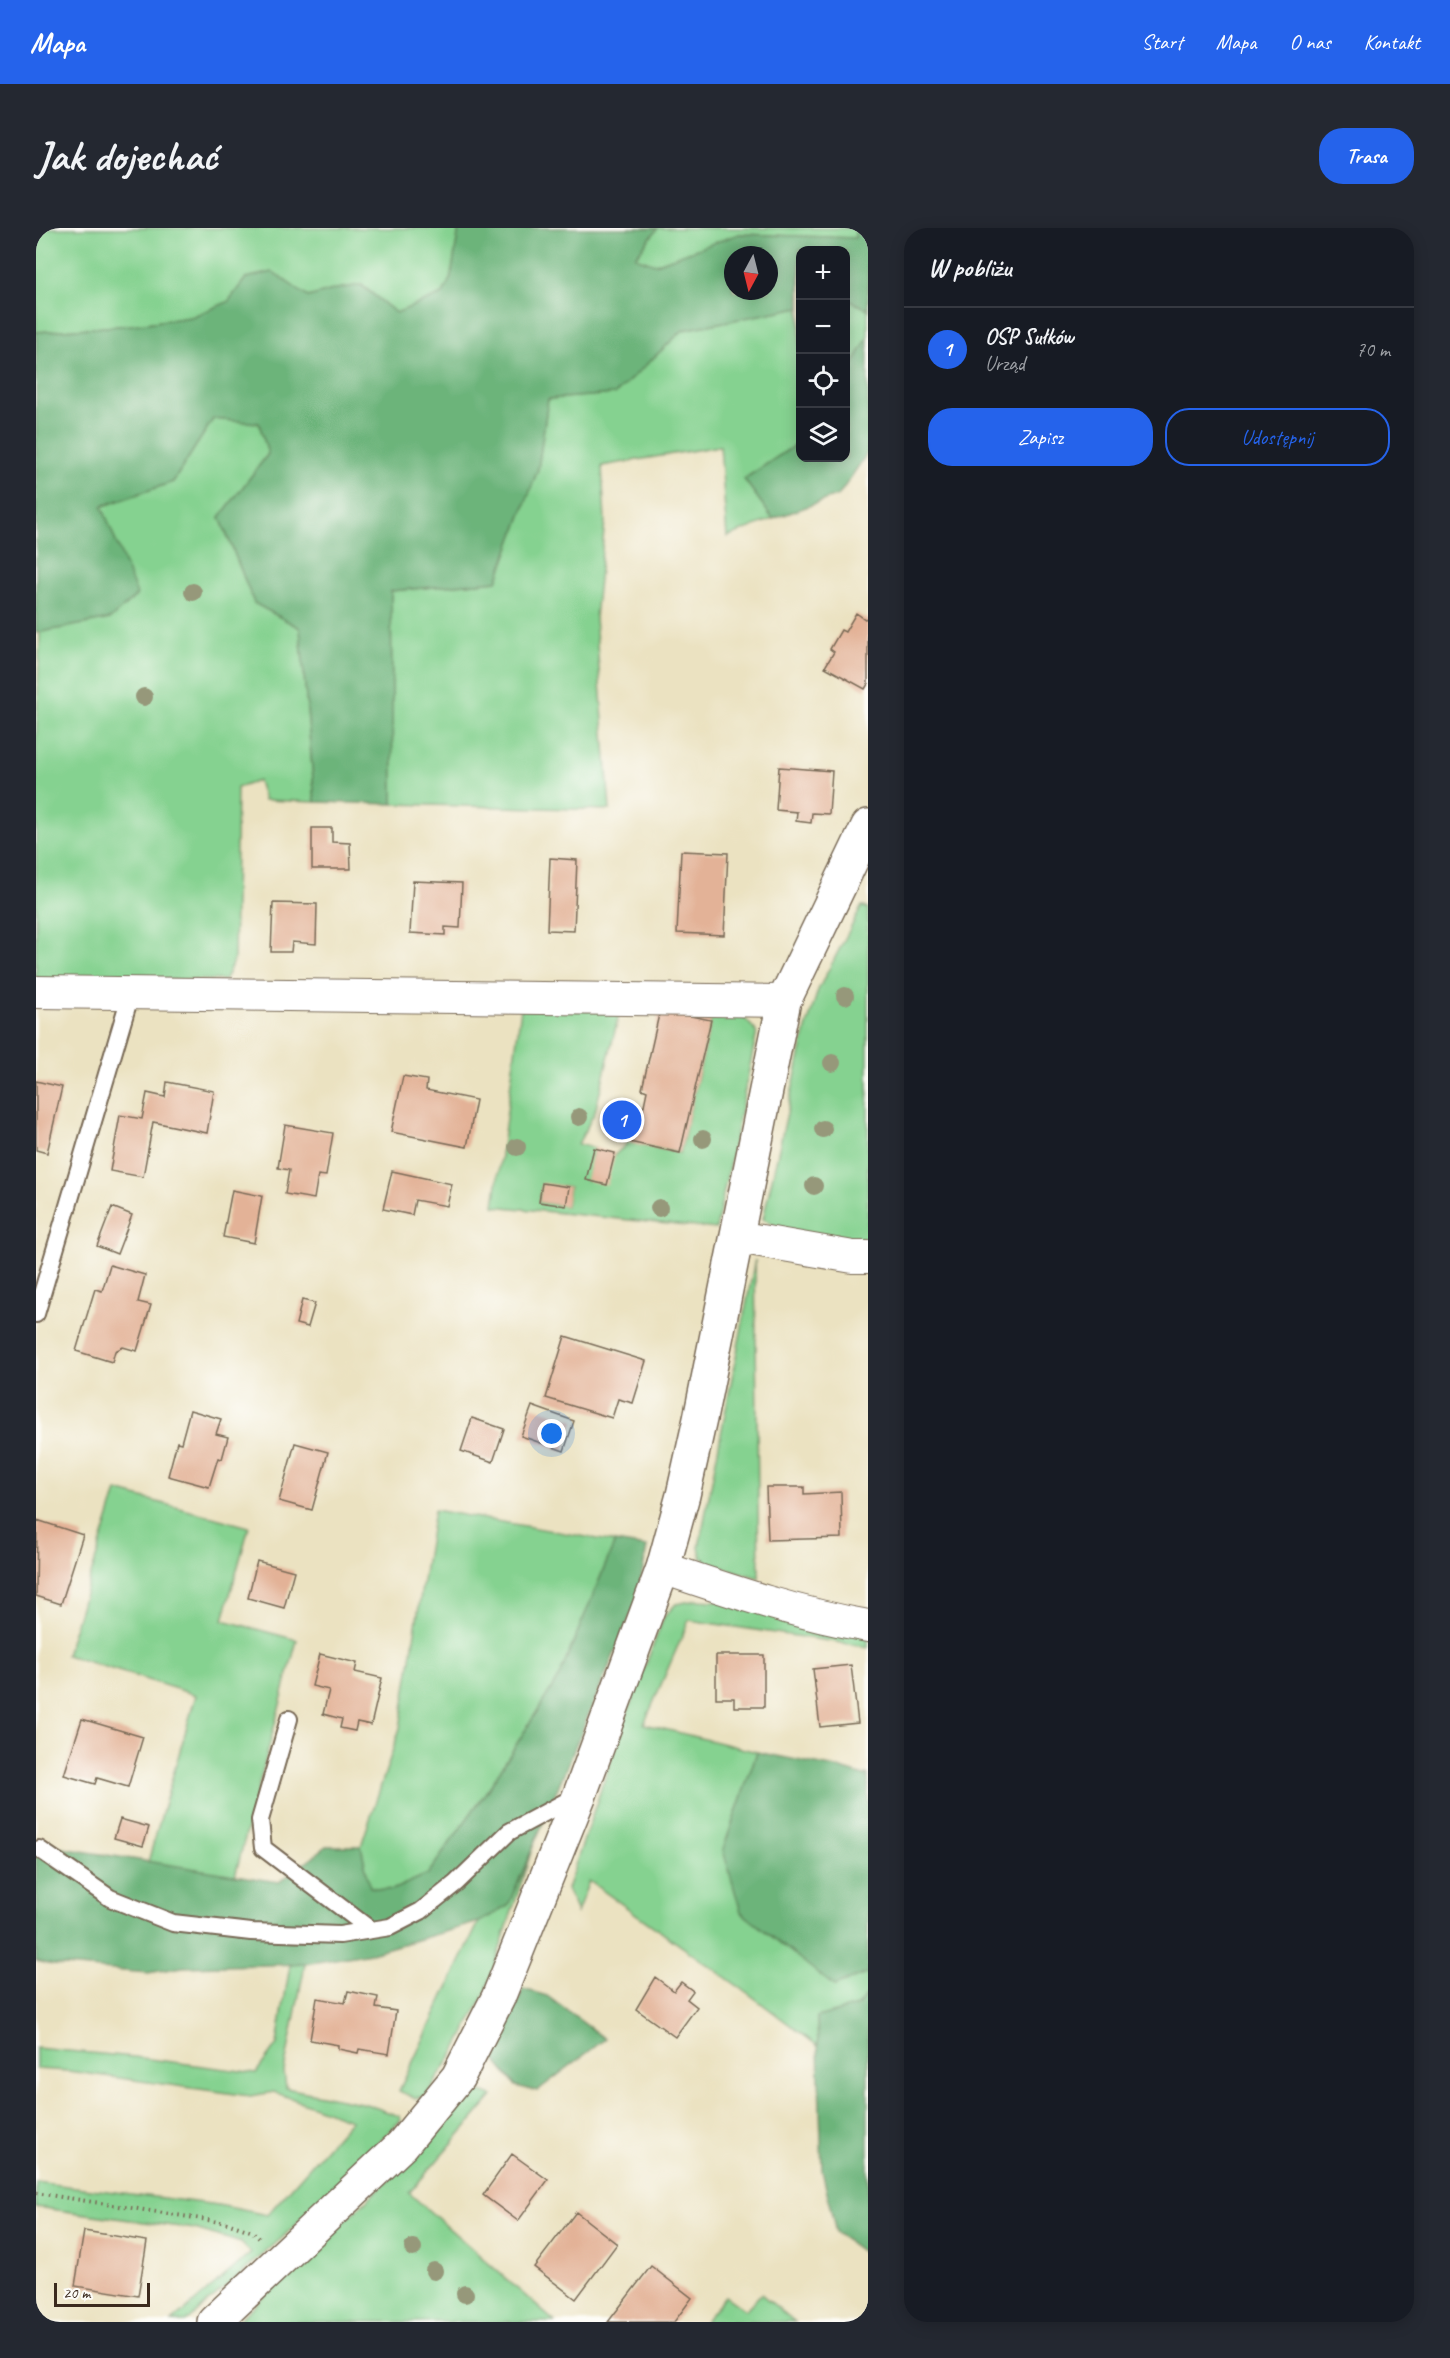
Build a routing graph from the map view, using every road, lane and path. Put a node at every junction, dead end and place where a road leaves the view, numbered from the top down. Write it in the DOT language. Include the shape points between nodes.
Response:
graph roads {
  1 [pos="868,826"];
  2 [pos="36,992"];
  3 [pos="131,993"];
  4 [pos="784,1001"];
  5 [pos="737,1237"];
  6 [pos="868,1257"];
  7 [pos="36,1314"];
  8 [pos="663,1568"];
  9 [pos="868,1626"];
  10 [pos="289,1719"];
  11 [pos="580,1794"];
  12 [pos="39,1849"];
  13 [pos="371,1930"];
  14 [pos="36,2193"];
  15 [pos="280,2259"];
  16 [pos="214,2322"];
  1 -- 4 [label="street"];
  2 -- 3 [label="street"];
  3 -- 4 [label="street"];
  3 -- 7 [label="lane"];
  4 -- 5 [label="street"];
  5 -- 6 [label="street"];
  5 -- 8 [label="street" via="683,1495"];
  8 -- 9 [label="street" via="828,1619"];
  8 -- 11 [label="street"];
  10 -- 13 [label="lane" via="260,1820 263,1848"];
  11 -- 13 [label="lane" via="509,1832 421,1911 390,1927"];
  11 -- 15 [label="street" via="498,1998 458,2077 402,2145"];
  12 -- 13 [label="lane" via="110,1898 173,1923 251,1932 340,1935"];
  14 -- 15 [label="path" via="227,2223 253,2232"];
  15 -- 16 [label="street"];
}
